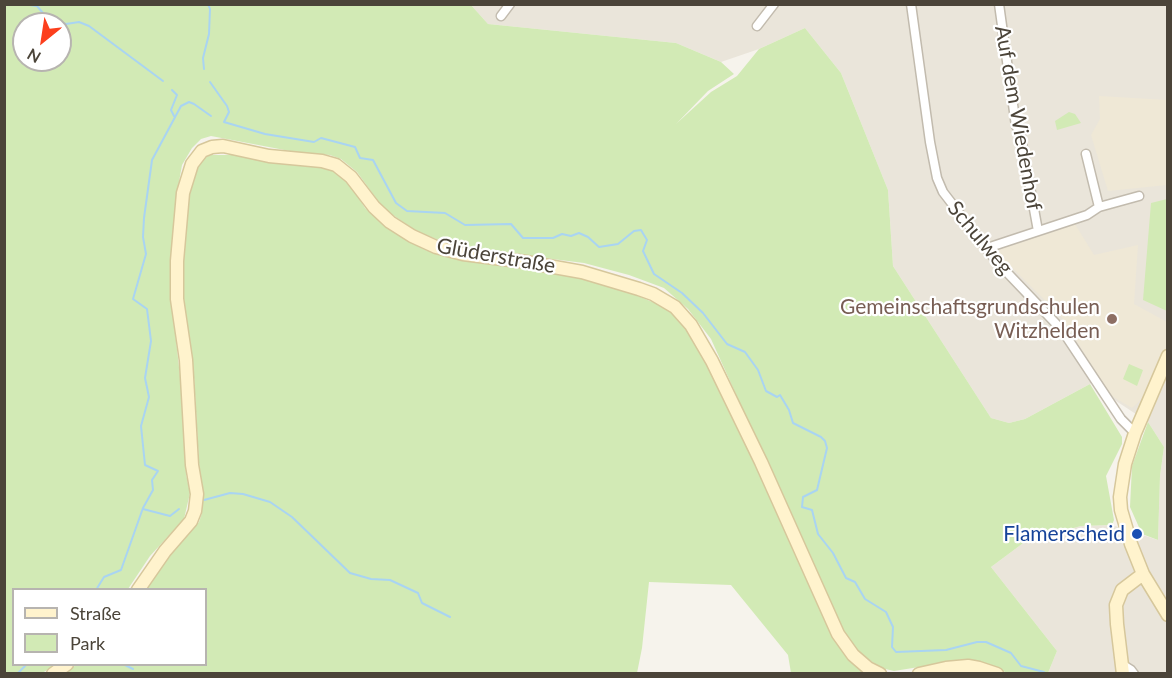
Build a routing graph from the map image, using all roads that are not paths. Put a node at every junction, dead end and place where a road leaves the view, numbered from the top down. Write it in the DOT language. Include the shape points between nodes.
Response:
graph roads {
  1 [pos="510,4"];
  2 [pos="774,4"];
  3 [pos="911,4"];
  4 [pos="999,4"];
  5 [pos="501,16"];
  6 [pos="757,26"];
  7 [pos="1086,154"];
  8 [pos="1139,196"];
  9 [pos="1099,207"];
  10 [pos="1038,231"];
  11 [pos="987,248"];
  12 [pos="1167,356"];
  13 [pos="1135,433"];
  14 [pos="1143,574"];
  15 [pos="139,588"];
  16 [pos="1167,615"];
  17 [pos="1123,669"];
  18 [pos="880,674"];
  19 [pos="919,674"];
  20 [pos="997,674"];
  21 [pos="1134,674"];
  1 -- 5 [label="street"];
  2 -- 6 [label="street"];
  3 -- 11 [label="street, Schulweg" via="937,178 943,192"];
  4 -- 10 [label="street, Auf dem Wiedenhof" via="1016,126"];
  7 -- 9 [label="street"];
  8 -- 9 [label="street"];
  9 -- 10 [label="street" via="1087,215"];
  10 -- 11 [label="street"];
  11 -- 13 [label="street, Schulweg" via="1062,330 1121,419"];
  12 -- 13 [label="main road"];
  13 -- 14 [label="main road" via="1120,496 1128,536"];
  14 -- 16 [label="main road"];
  14 -- 17 [label="main road" via="1122,590 1118,599 1116,614"];
  15 -- 18 [label="main road, Glüderstraße" via="195,511 197,494 177,299 177,261 183,193 192,164 207,148 223,147 336,165 390,222 436,247 582,272 639,288 675,307 712,361 838,634 853,655"];
  17 -- 21 [label="street"];
  19 -- 20 [label="main road" via="957,666"];
}
